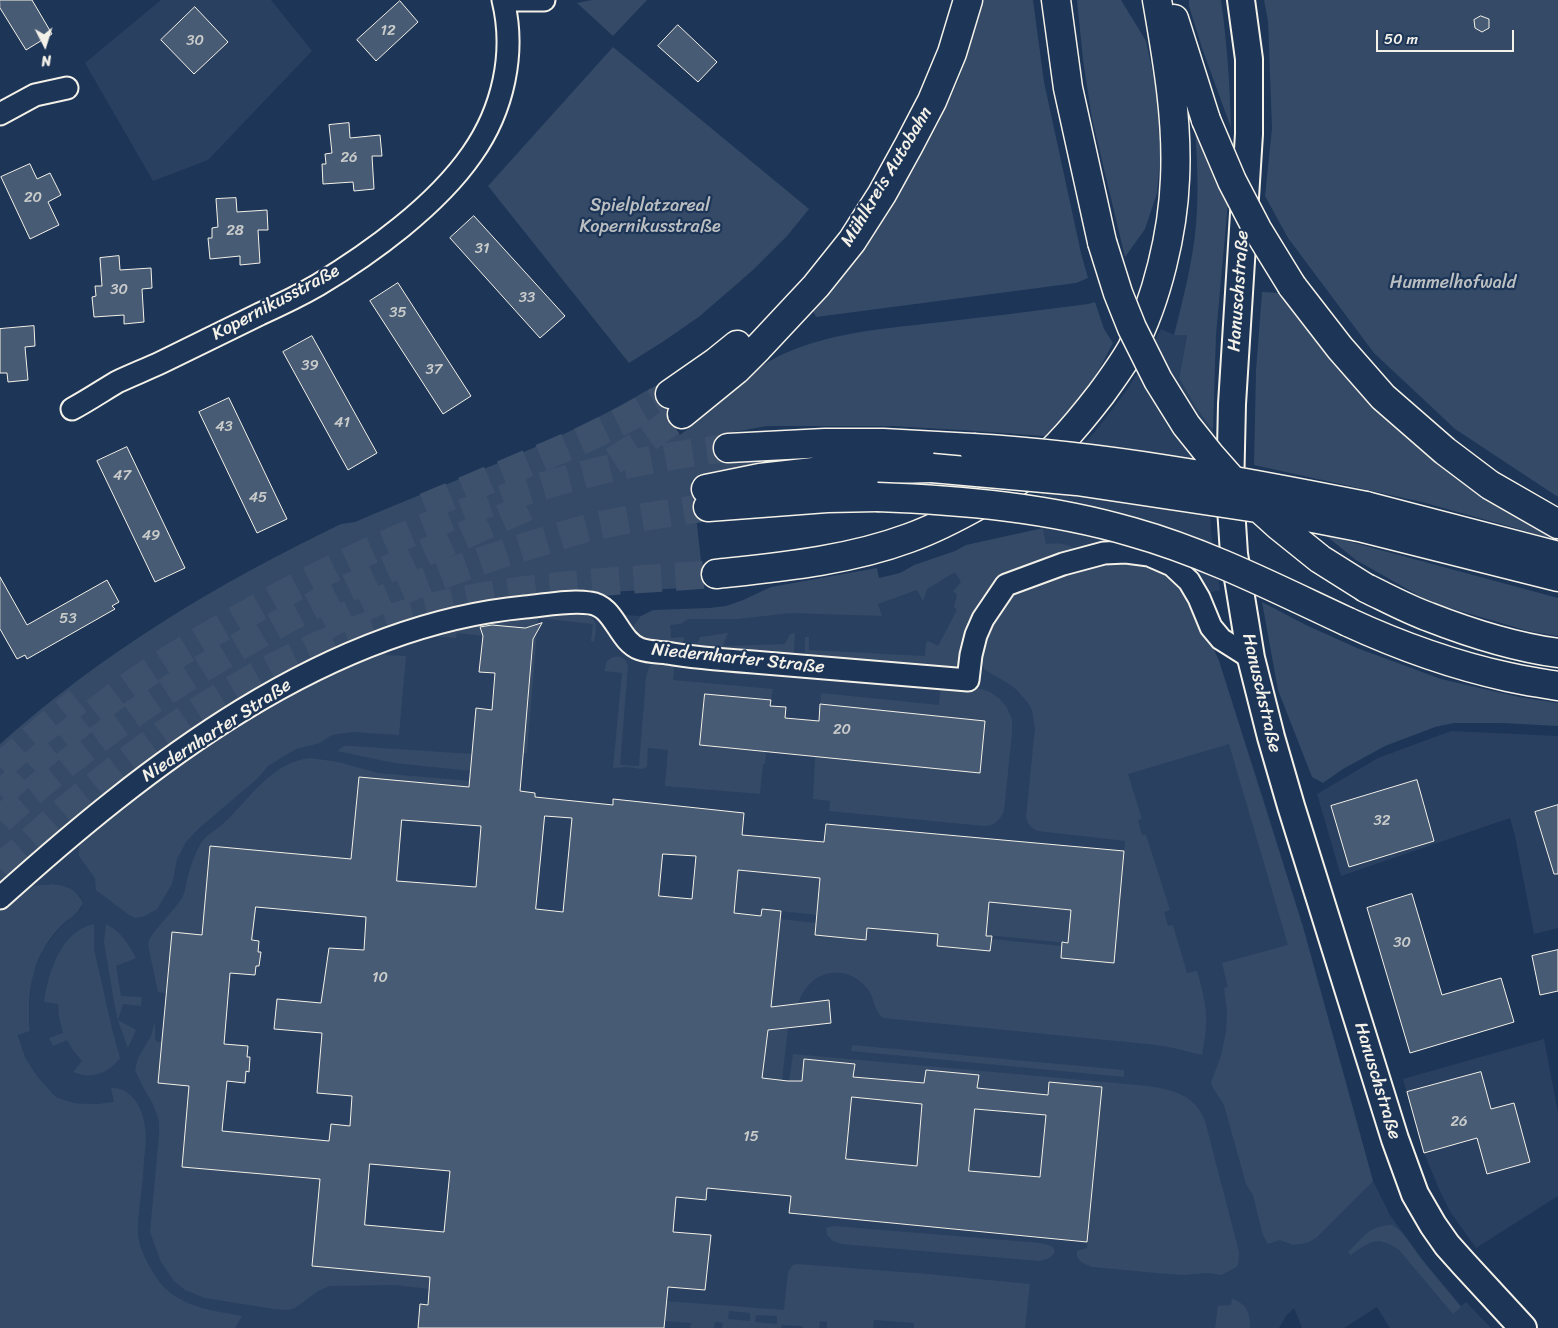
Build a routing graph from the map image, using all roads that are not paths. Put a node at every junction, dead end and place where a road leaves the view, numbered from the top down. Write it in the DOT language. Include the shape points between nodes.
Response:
graph roads {
  1 [pos="503,0"];
  2 [pos="516,0"];
  3 [pos="544,0"];
  4 [pos="968,0"];
  5 [pos="1056,0"];
  6 [pos="1157,0"];
  7 [pos="1168,0"];
  8 [pos="1241,0"];
  9 [pos="68,88"];
  10 [pos="0,114"];
  11 [pos="676,404"];
  12 [pos="72,409"];
  13 [pos="728,448"];
  14 [pos="1363,516"];
  15 [pos="1558,524"];
  16 [pos="1558,556"];
  17 [pos="716,574"];
  18 [pos="1558,577"];
  19 [pos="1558,653"];
  20 [pos="1251,658"];
  21 [pos="1558,686"];
  22 [pos="0,898"];
  23 [pos="1523,1328"];
  1 -- 12 [label="street, Kopernikusstraße" via="508,29 507,62 498,103 472,154 442,190 387,238 316,286 116,383"];
  2 -- 3 [label="street"];
  4 -- 11 [label="highway, Mühlkreis Autobahn" via="952,53 932,101 910,145 852,241 816,286 770,315 716,362"];
  5 -- 19 [label="highway, bridge" via="1068,88 1102,242 1132,328 1158,380 1186,425 1248,498 1278,526 1320,559 1366,588 1428,617 1482,636"];
  6 -- 17 [label="highway" via="1176,156 1170,229 1152,301 1132,348 1085,416 1057,448 1008,488 953,520 871,550 814,562"];
  7 -- 15 [label="highway, bridge" via="1206,120 1232,181 1292,286 1383,397 1490,485"];
  8 -- 20 [label="street, Hanuschstraße" via="1249,59 1249,134 1232,404 1230,492 1234,554"];
  9 -- 10 [label="street" via="35,94"];
  13 -- 14 [label="highway, bridge" via="883,443 1067,456 1268,486"];
  14 -- 16 [label="highway"];
  14 -- 18 [label="highway"];
  14 -- 21 [label="highway, bridge" via="1259,508 1077,482 932,468 822,471 760,478 707,498 877,498 958,502 1075,519 1132,532 1232,568 1385,639 1460,665"];
  20 -- 22 [label="street, Niedernharter Straße" via="1221,639 1211,627 1189,581 1172,565 1149,555 1126,552 1104,553 1063,564 1006,585 976,635 968,680 690,657 640,649 625,637 607,612 594,603 506,609 466,616 358,650 266,696 124,792"];
  20 -- 23 [label="street, Hanuschstraße" via="1270,737 1394,1139 1414,1194 1447,1245"];
}
